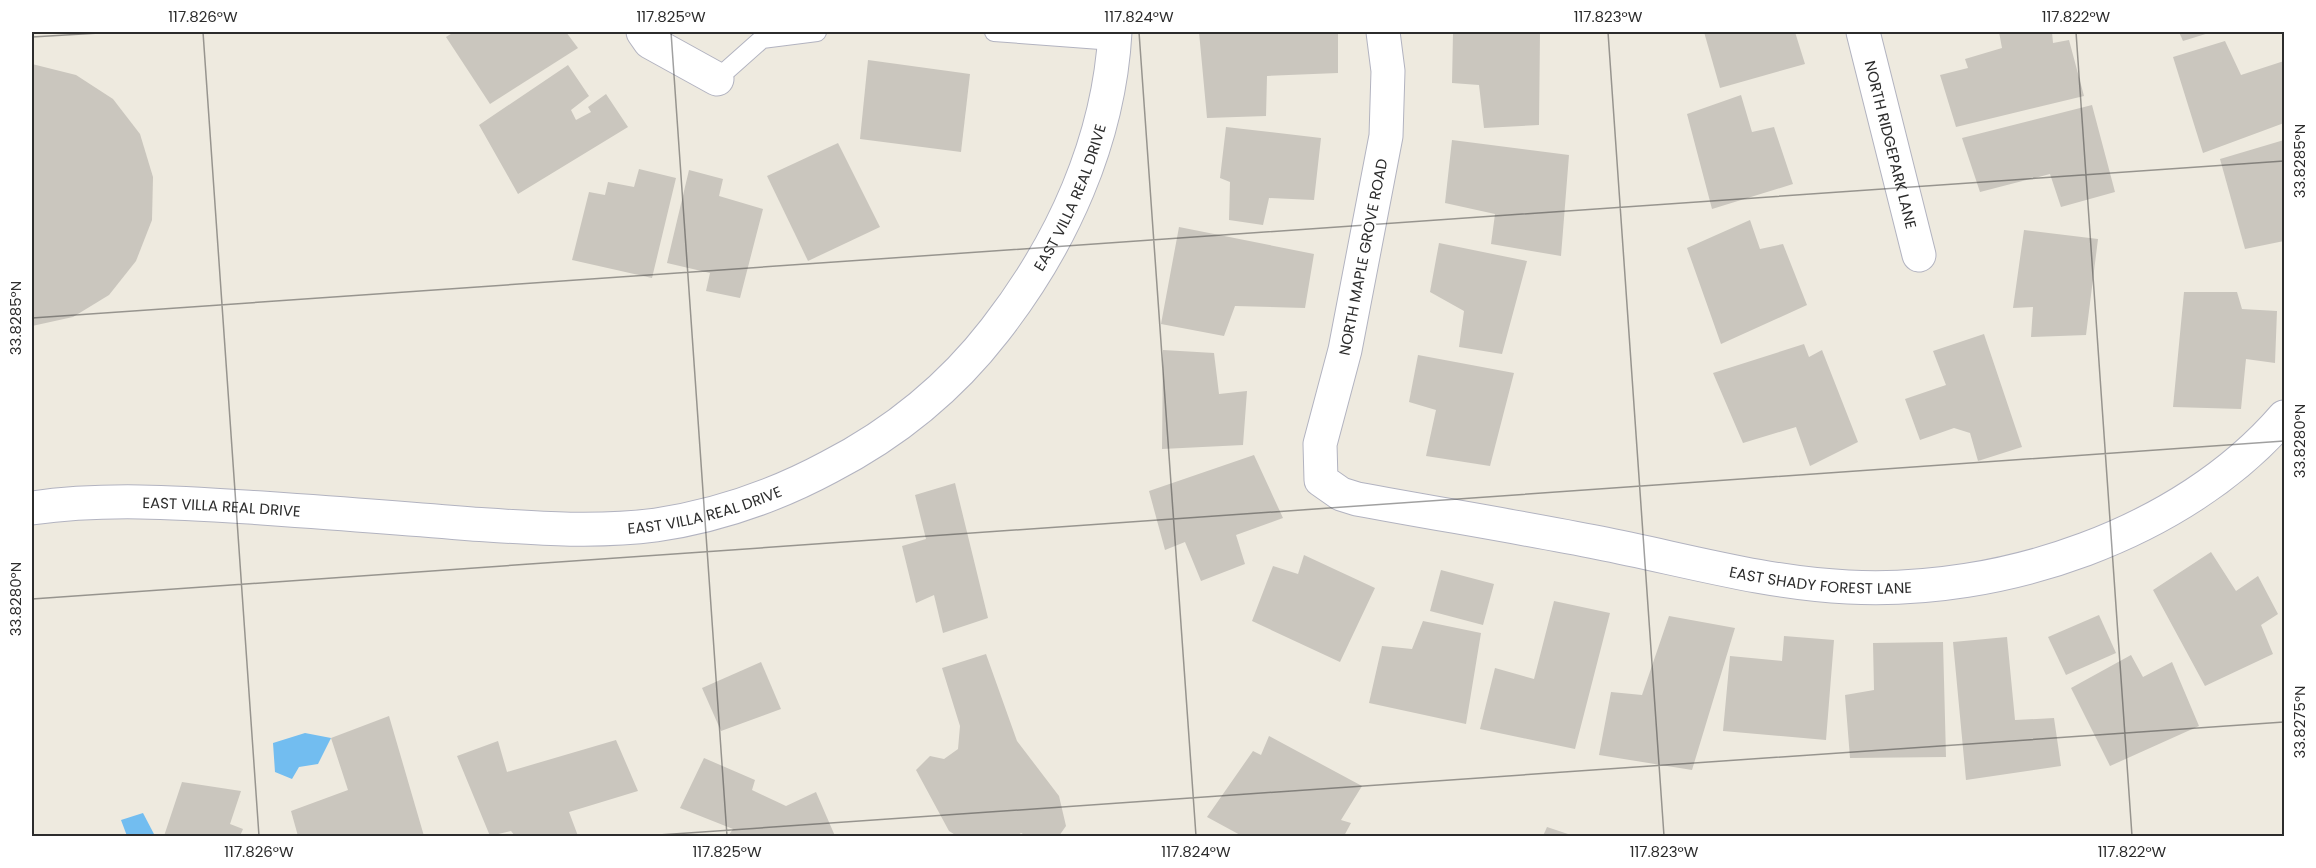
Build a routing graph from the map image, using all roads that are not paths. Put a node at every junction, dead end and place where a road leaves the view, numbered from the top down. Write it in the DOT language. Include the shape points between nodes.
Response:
graph roads {
  1 [pos="643,32"];
  2 [pos="817,32"];
  3 [pos="994,32"];
  4 [pos="1383,32"];
  5 [pos="1863,32"];
  6 [pos="1115,36"];
  7 [pos="717,79"];
  8 [pos="1919,255"];
  9 [pos="2284,417"];
  10 [pos="1321,480"];
  11 [pos="32,508"];
  1 -- 7 [label="street" via="650,42"];
  2 -- 7 [label="lane" via="762,39"];
  3 -- 6 [label="lane"];
  4 -- 10 [label="street, NORTH MAPLE GROVE ROAD" via="1389,91 1385,147 1345,350 1320,444"];
  5 -- 8 [label="street, NORTH RIDGEPARK LANE"];
  6 -- 11 [label="street, EAST VILLA REAL DRIVE" via="1109,83 1079,188 1051,249 1022,295 985,344 922,406 852,455 775,493 700,517 654,525 598,528 536,528 191,503 77,502"];
  9 -- 10 [label="street, EAST SHADY FOREST LANE" via="2210,483 2173,509 2086,548 2033,565 1970,580 1918,586 1847,587 1759,575 1357,499 1335,491"];
}
